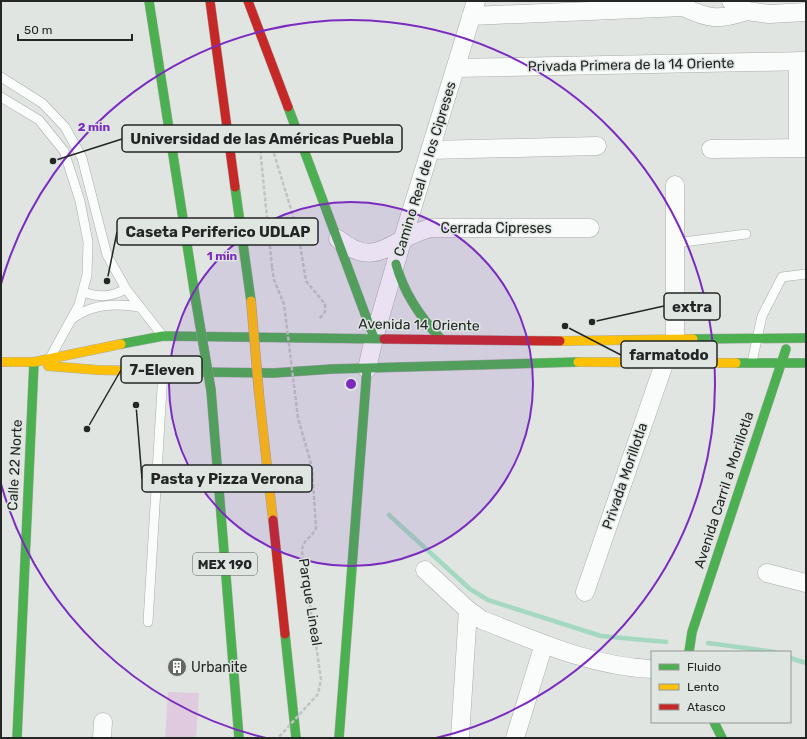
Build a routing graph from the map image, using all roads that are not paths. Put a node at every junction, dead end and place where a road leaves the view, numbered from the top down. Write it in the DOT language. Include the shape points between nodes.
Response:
graph roads {
  1 [pos="149,1"];
  2 [pos="210,1"];
  3 [pos="248,1"];
  4 [pos="731,1"];
  5 [pos="688,4"];
  6 [pos="474,9"];
  7 [pos="747,11"];
  8 [pos="806,12"];
  9 [pos="802,61"];
  10 [pos="456,68"];
  11 [pos="5,79"];
  12 [pos="1,93"];
  13 [pos="1,97"];
  14 [pos="597,146"];
  15 [pos="802,148"];
  16 [pos="711,149"];
  17 [pos="430,150"];
  18 [pos="675,185"];
  19 [pos="590,228"];
  20 [pos="746,234"];
  21 [pos="403,238"];
  22 [pos="338,239"];
  23 [pos="103,240"];
  24 [pos="88,242"];
  25 [pos="675,243"];
  26 [pos="396,264"];
  27 [pos="806,274"];
  28 [pos="126,289"];
  29 [pos="83,292"];
  30 [pos="139,307"];
  31 [pos="71,320"];
  32 [pos="163,336"];
  33 [pos="374,338"];
  34 [pos="441,338"];
  35 [pos="757,338"];
  36 [pos="790,338"];
  37 [pos="806,338"];
  38 [pos="675,339"];
  39 [pos="572,352"];
  40 [pos="665,361"];
  41 [pos="1,362"];
  42 [pos="34,362"];
  43 [pos="48,362"];
  44 [pos="752,362"];
  45 [pos="781,362"];
  46 [pos="806,363"];
  47 [pos="367,369"];
  48 [pos="163,372"];
  49 [pos="425,570"];
  50 [pos="767,573"];
  51 [pos="806,583"];
  52 [pos="585,592"];
  53 [pos="468,610"];
  54 [pos="148,622"];
  55 [pos="544,644"];
  56 [pos="689,651"];
  57 [pos="651,669"];
  58 [pos="714,723"];
  59 [pos="17,738"];
  60 [pos="239,738"];
  61 [pos="296,738"];
  62 [pos="339,738"];
  63 [pos="460,738"];
  64 [pos="515,738"];
  65 [pos="722,738"];
  1 -- 60 [label="main road, MEX 190, bridge" via="211,390"];
  2 -- 61 [label="main road, MEX 190, bridge" via="251,301"];
  3 -- 22 [label="main road"];
  4 -- 7 [label="street"];
  5 -- 6 [label="street"];
  5 -- 7 [label="street" via="698,14 714,18"];
  6 -- 10 [label="street, Camino Real de los Cipreses"];
  7 -- 8 [label="street" via="769,14"];
  9 -- 10 [label="street, Privada Primera de la 14 Oriente"];
  9 -- 15 [label="street"];
  10 -- 17 [label="street, Camino Real de los Cipreses"];
  11 -- 12 [label="lane"];
  11 -- 23 [label="lane" via="42,103 64,127 82,158"];
  13 -- 24 [label="lane" via="39,120 64,151 80,201"];
  14 -- 17 [label="street"];
  15 -- 16 [label="street"];
  17 -- 21 [label="street, Camino Real de los Cipreses"];
  18 -- 25 [label="street"];
  19 -- 21 [label="street, Cerrada Cipreses" via="431,228"];
  20 -- 25 [label="lane"];
  21 -- 22 [label="street, Cerrada Cipreses" via="386,250 365,252 355,250"];
  21 -- 26 [label="street, Camino Real de los Cipreses"];
  22 -- 33 [label="main road"];
  23 -- 24 [label="lane"];
  23 -- 28 [label="lane" via="107,255"];
  24 -- 29 [label="lane" via="87,275"];
  25 -- 38 [label="street"];
  26 -- 33 [label="street, Camino Real de los Cipreses"];
  26 -- 34 [label="main road" via="399,278 412,305"];
  27 -- 35 [label="lane" via="782,277 762,316"];
  28 -- 29 [label="lane" via="112,296 103,297"];
  28 -- 30 [label="lane"];
  29 -- 31 [label="lane"];
  30 -- 31 [label="lane" via="101,306 83,312"];
  30 -- 32 [label="lane"];
  31 -- 43 [label="lane"];
  32 -- 33 [label="main road, Avenida 14 Oriente"];
  32 -- 43 [label="main road, Avenida 14 Oriente"];
  33 -- 34 [label="main road, Avenida 14 Oriente"];
  33 -- 47 [label="street, Camino Real de los Cipreses"];
  34 -- 39 [label="main road, Avenida 14 Oriente"];
  35 -- 36 [label="main road, Avenida 14 Oriente"];
  35 -- 38 [label="main road, Avenida 14 Oriente"];
  35 -- 44 [label="lane"];
  36 -- 37 [label="main road, Avenida 14 Oriente"];
  36 -- 45 [label="main road, Avenida Carril a Morillotla"];
  38 -- 39 [label="main road, Avenida 14 Oriente"];
  39 -- 40 [label="main road, Avenida 14 Oriente"];
  39 -- 47 [label="main road, Avenida 14 Oriente"];
  40 -- 44 [label="main road, Avenida 14 Oriente"];
  40 -- 52 [label="street, Privada Morillotla"];
  41 -- 42 [label="main road, Avenida 14 Oriente"];
  42 -- 43 [label="main road, Avenida 14 Oriente"];
  42 -- 59 [label="main road, Calle 22 Norte"];
  43 -- 48 [label="main road, Avenida 14 Oriente" via="98,370"];
  44 -- 45 [label="main road, Avenida 14 Oriente"];
  45 -- 46 [label="main road, Avenida 14 Oriente"];
  45 -- 56 [label="main road, Avenida Carril a Morillotla" via="692,632"];
  47 -- 48 [label="main road, Avenida 14 Oriente" via="274,373"];
  47 -- 62 [label="main road"];
  48 -- 54 [label="lane"];
  49 -- 53 [label="street"];
  50 -- 51 [label="street"];
  53 -- 55 [label="street" via="482,620"];
  53 -- 63 [label="street"];
  55 -- 57 [label="street" via="599,662 632,669"];
  55 -- 64 [label="street"];
  58 -- 65 [label="main road"];
}
